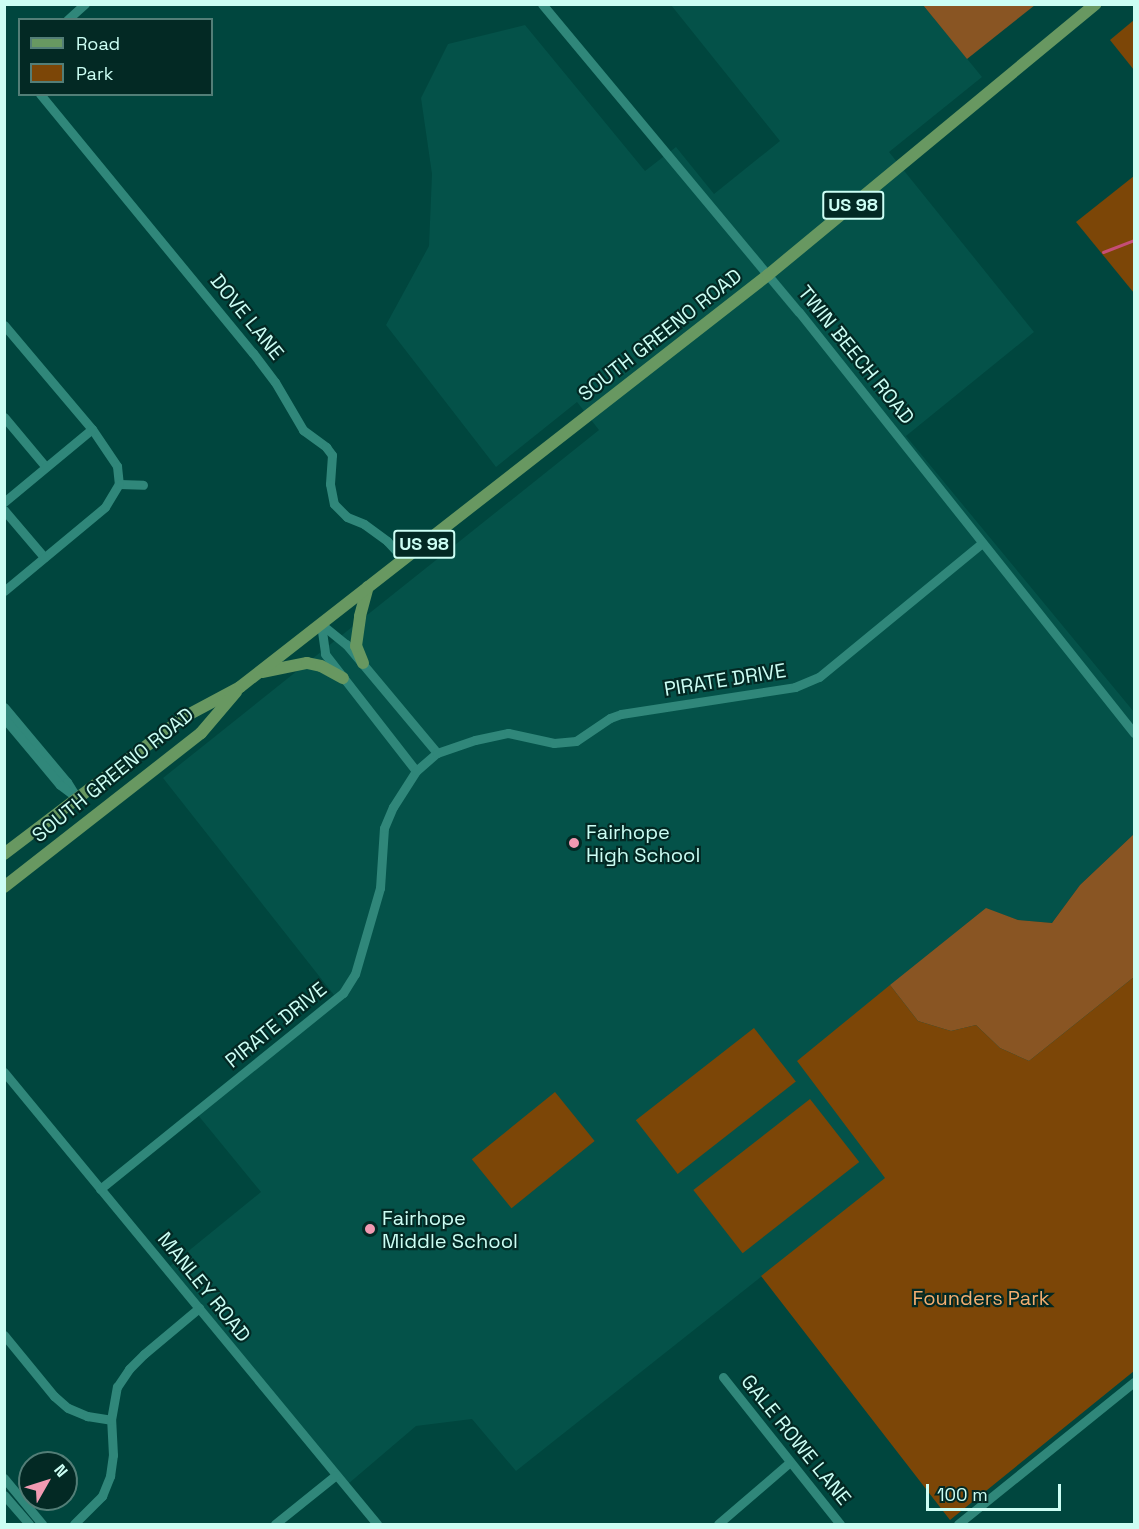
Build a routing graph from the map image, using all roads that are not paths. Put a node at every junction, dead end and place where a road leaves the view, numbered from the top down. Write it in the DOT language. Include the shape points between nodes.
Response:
graph roads {
  1 [pos="85,4"];
  2 [pos="542,4"];
  3 [pos="1096,4"];
  4 [pos="70,18"];
  5 [pos="42,96"];
  6 [pos="768,275"];
  7 [pos="4,325"];
  8 [pos="4,417"];
  9 [pos="92,429"];
  10 [pos="46,467"];
  11 [pos="120,484"];
  12 [pos="143,485"];
  13 [pos="4,502"];
  14 [pos="4,510"];
  15 [pos="982,543"];
  16 [pos="44,557"];
  17 [pos="404,559"];
  18 [pos="368,587"];
  19 [pos="4,591"];
  20 [pos="321,624"];
  21 [pos="363,663"];
  22 [pos="258,673"];
  23 [pos="343,678"];
  24 [pos="240,687"];
  25 [pos="4,707"];
  26 [pos="4,718"];
  27 [pos="1134,733"];
  28 [pos="437,753"];
  29 [pos="416,771"];
  30 [pos="77,798"];
  31 [pos="4,854"];
  32 [pos="4,887"];
  33 [pos="4,1072"];
  34 [pos="100,1189"];
  35 [pos="199,1308"];
  36 [pos="4,1335"];
  37 [pos="723,1377"];
  38 [pos="1134,1382"];
  39 [pos="111,1420"];
  40 [pos="789,1463"];
  41 [pos="336,1475"];
  42 [pos="4,1478"];
  43 [pos="4,1495"];
  44 [pos="29,1524"];
  45 [pos="42,1524"];
  46 [pos="74,1524"];
  47 [pos="275,1524"];
  48 [pos="376,1524"];
  49 [pos="718,1524"];
  50 [pos="840,1524"];
  51 [pos="958,1524"];
  1 -- 4 [label="street"];
  2 -- 6 [label="street, TWIN BEECH ROAD"];
  3 -- 6 [label="main road, SOUTH GREENO ROAD / US 98"];
  5 -- 17 [label="street, DOVE LANE" via="276,382 298,423 332,455 330,484 334,504 347,517 387,541"];
  6 -- 15 [label="street, TWIN BEECH ROAD"];
  6 -- 17 [label="main road, SOUTH GREENO ROAD / US 98"];
  7 -- 9 [label="street"];
  8 -- 10 [label="street"];
  9 -- 10 [label="street"];
  9 -- 11 [label="street" via="117,466"];
  10 -- 13 [label="street"];
  11 -- 12 [label="street"];
  11 -- 16 [label="street" via="105,507"];
  14 -- 16 [label="street"];
  15 -- 27 [label="street, TWIN BEECH ROAD"];
  15 -- 28 [label="street, PIRATE DRIVE" via="819,677 795,687 621,714 576,741 554,743 508,733"];
  16 -- 19 [label="street"];
  17 -- 18 [label="main road, SOUTH GREENO ROAD / US 98"];
  18 -- 20 [label="main road, SOUTH GREENO ROAD / US 98"];
  18 -- 21 [label="main road" via="356,646"];
  20 -- 21 [label="street"];
  20 -- 22 [label="main road, SOUTH GREENO ROAD / US 98"];
  20 -- 23 [label="street" via="325,654"];
  21 -- 28 [label="street"];
  22 -- 23 [label="main road" via="307,663"];
  22 -- 24 [label="main road, SOUTH GREENO ROAD / US 98"];
  23 -- 29 [label="street"];
  24 -- 30 [label="main road, SOUTH GREENO ROAD / US 98" via="186,716"];
  24 -- 32 [label="main road, SOUTH GREENO ROAD / US 98" via="201,733"];
  25 -- 30 [label="street"];
  26 -- 30 [label="street" via="60,785"];
  28 -- 29 [label="street, PIRATE DRIVE"];
  29 -- 34 [label="street, PIRATE DRIVE" via="384,828 380,888 355,974 347,988"];
  30 -- 31 [label="main road, SOUTH GREENO ROAD / US 98"];
  33 -- 34 [label="street, MANLEY ROAD"];
  34 -- 35 [label="street, MANLEY ROAD"];
  35 -- 39 [label="street" via="129,1369 113,1397"];
  35 -- 41 [label="street, MANLEY ROAD"];
  36 -- 39 [label="street" via="68,1408"];
  37 -- 40 [label="street, GALE ROWE LANE"];
  38 -- 51 [label="street"];
  39 -- 46 [label="street" via="110,1476 102,1496"];
  40 -- 49 [label="street"];
  40 -- 50 [label="street, GALE ROWE LANE"];
  41 -- 47 [label="street"];
  41 -- 48 [label="street, MANLEY ROAD"];
  42 -- 45 [label="street"];
  43 -- 44 [label="street"];
}
